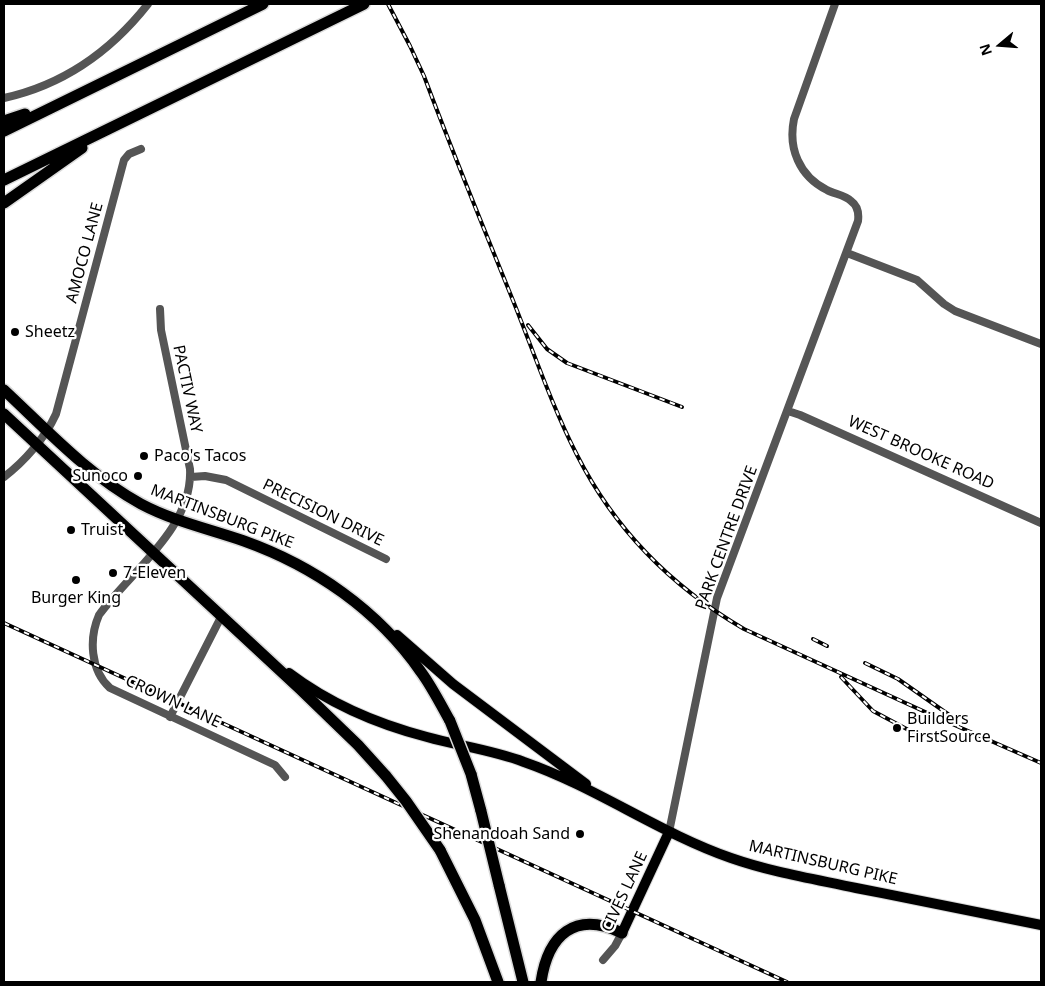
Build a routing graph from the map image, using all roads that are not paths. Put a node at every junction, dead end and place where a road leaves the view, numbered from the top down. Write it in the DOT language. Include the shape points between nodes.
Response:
graph roads {
  1 [pos="148,4"];
  2 [pos="263,4"];
  3 [pos="835,4"];
  4 [pos="362,5"];
  5 [pos="85,91"];
  6 [pos="4,98"];
  7 [pos="4,121"];
  8 [pos="107,129"];
  9 [pos="4,131"];
  10 [pos="141,149"];
  11 [pos="4,180"];
  12 [pos="4,203"];
  13 [pos="847,253"];
  14 [pos="160,308"];
  15 [pos="1041,344"];
  16 [pos="4,390"];
  17 [pos="788,411"];
  18 [pos="4,414"];
  19 [pos="47,430"];
  20 [pos="37,444"];
  21 [pos="191,477"];
  22 [pos="4,478"];
  23 [pos="177,519"];
  24 [pos="1041,523"];
  25 [pos="153,554"];
  26 [pos="386,559"];
  27 [pos="342,591"];
  28 [pos="221,616"];
  29 [pos="250,644"];
  30 [pos="170,716"];
  31 [pos="284,776"];
  32 [pos="609,801"];
  33 [pos="669,832"];
  34 [pos="1041,925"];
  35 [pos="622,933"];
  36 [pos="603,960"];
  37 [pos="498,982"];
  38 [pos="523,982"];
  39 [pos="540,982"];
  1 -- 6 [label="street" via="127,29 87,63 41,87"];
  2 -- 5 [label="highway"];
  3 -- 13 [label="street, PARK CENTRE DRIVE" via="794,118 791,136 797,160 807,175 857,206 858,221"];
  4 -- 8 [label="highway"];
  5 -- 7 [label="highway"];
  5 -- 9 [label="highway"];
  8 -- 11 [label="highway"];
  8 -- 12 [label="highway"];
  10 -- 19 [label="street, AMOCO LANE" via="124,160 60,400"];
  13 -- 15 [label="street" via="917,280 955,311"];
  13 -- 17 [label="street, PARK CENTRE DRIVE"];
  14 -- 21 [label="street, PACTIV WAY" via="161,330"];
  16 -- 19 [label="highway, MARTINSBURG PIKE"];
  17 -- 24 [label="street, WEST BROOKE ROAD"];
  17 -- 33 [label="street, PARK CENTRE DRIVE" via="717,598"];
  18 -- 20 [label="highway"];
  19 -- 20 [label="street, AMOCO LANE"];
  19 -- 23 [label="highway, MARTINSBURG PIKE" via="105,481 140,504"];
  20 -- 22 [label="street, AMOCO LANE"];
  20 -- 25 [label="highway"];
  21 -- 23 [label="street, PACTIV WAY"];
  21 -- 26 [label="street, PRECISION DRIVE" via="226,480"];
  23 -- 25 [label="street, PACTIV WAY"];
  23 -- 27 [label="highway, MARTINSBURG PIKE" via="283,556"];
  25 -- 28 [label="highway"];
  25 -- 30 [label="street, CROWN LANE" via="100,615 94,630 93,653 99,673 110,688"];
  27 -- 32 [label="main road" via="362,604 453,684"];
  27 -- 38 [label="highway, MARTINSBURG PIKE, bridge" via="372,616 407,653 450,721 471,774"];
  28 -- 29 [label="highway"];
  28 -- 30 [label="street"];
  29 -- 32 [label="main road" via="310,688 358,713 410,732 521,761"];
  29 -- 37 [label="highway, bridge" via="333,721 386,776 415,812 440,850 475,920"];
  30 -- 31 [label="street, CROWN LANE" via="275,765"];
  32 -- 33 [label="main road, MARTINSBURG PIKE"];
  33 -- 34 [label="main road, MARTINSBURG PIKE" via="733,859 780,872"];
  33 -- 35 [label="main road, CIVES LANE"];
  35 -- 36 [label="street, CIVES LANE"];
  35 -- 39 [label="highway" via="603,925 588,924 564,933 549,951"];
}
